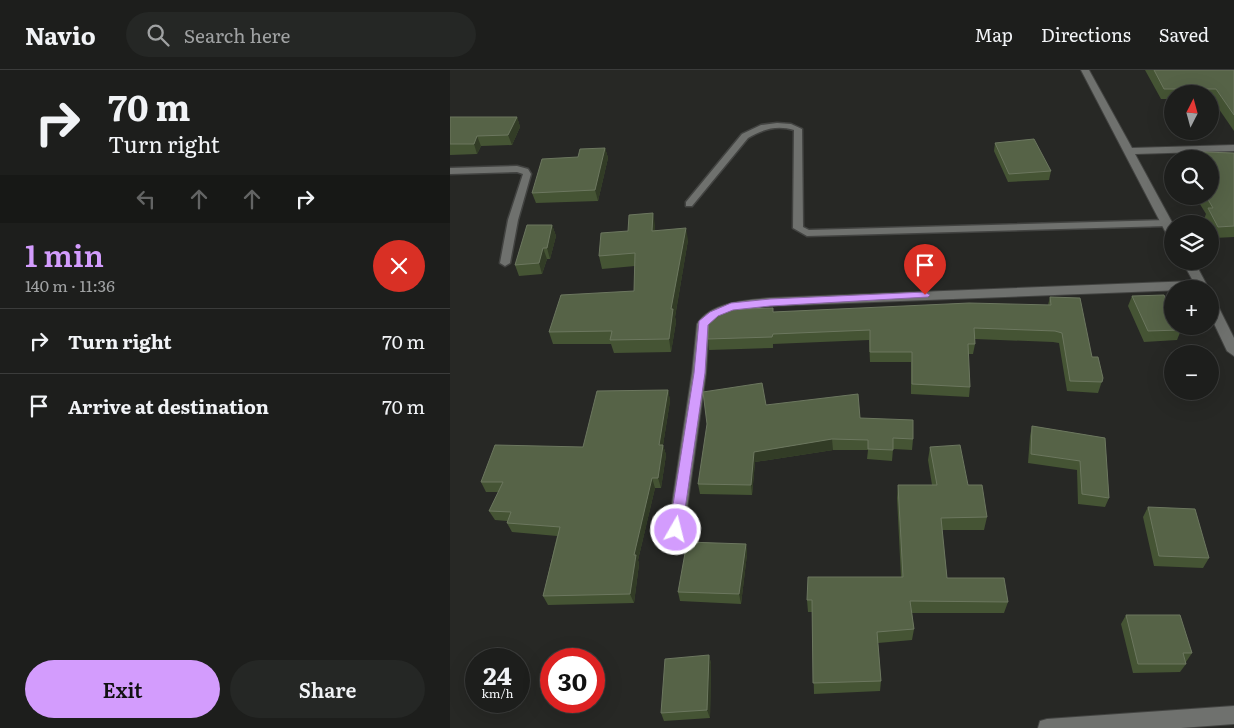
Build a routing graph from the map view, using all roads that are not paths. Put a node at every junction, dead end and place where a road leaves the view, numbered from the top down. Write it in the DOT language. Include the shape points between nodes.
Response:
graph roads {
  1 [pos="1085,70"];
  2 [pos="1234,148"];
  3 [pos="1128,151"];
  4 [pos="450,171"];
  5 [pos="689,204"];
  6 [pos="1164,219"];
  7 [pos="1164,223"];
  8 [pos="505,263"];
  9 [pos="1164,288"];
  10 [pos="1219,320"];
  11 [pos="1234,351"];
  12 [pos="676,530"];
  13 [pos="1234,715"];
  14 [pos="1046,728"];
  1 -- 3 [label="street"];
  2 -- 3 [label="street"];
  3 -- 6 [label="street"];
  4 -- 8 [label="lane" via="517,169 527,174 513,220"];
  5 -- 7 [label="lane" via="745,136 757,128 788,125 798,129 798,228 807,233"];
  9 -- 12 [label="street" via="770,302 731,306 714,314 703,324"];
  10 -- 11 [label="street"];
  13 -- 14 [label="street"];
}
